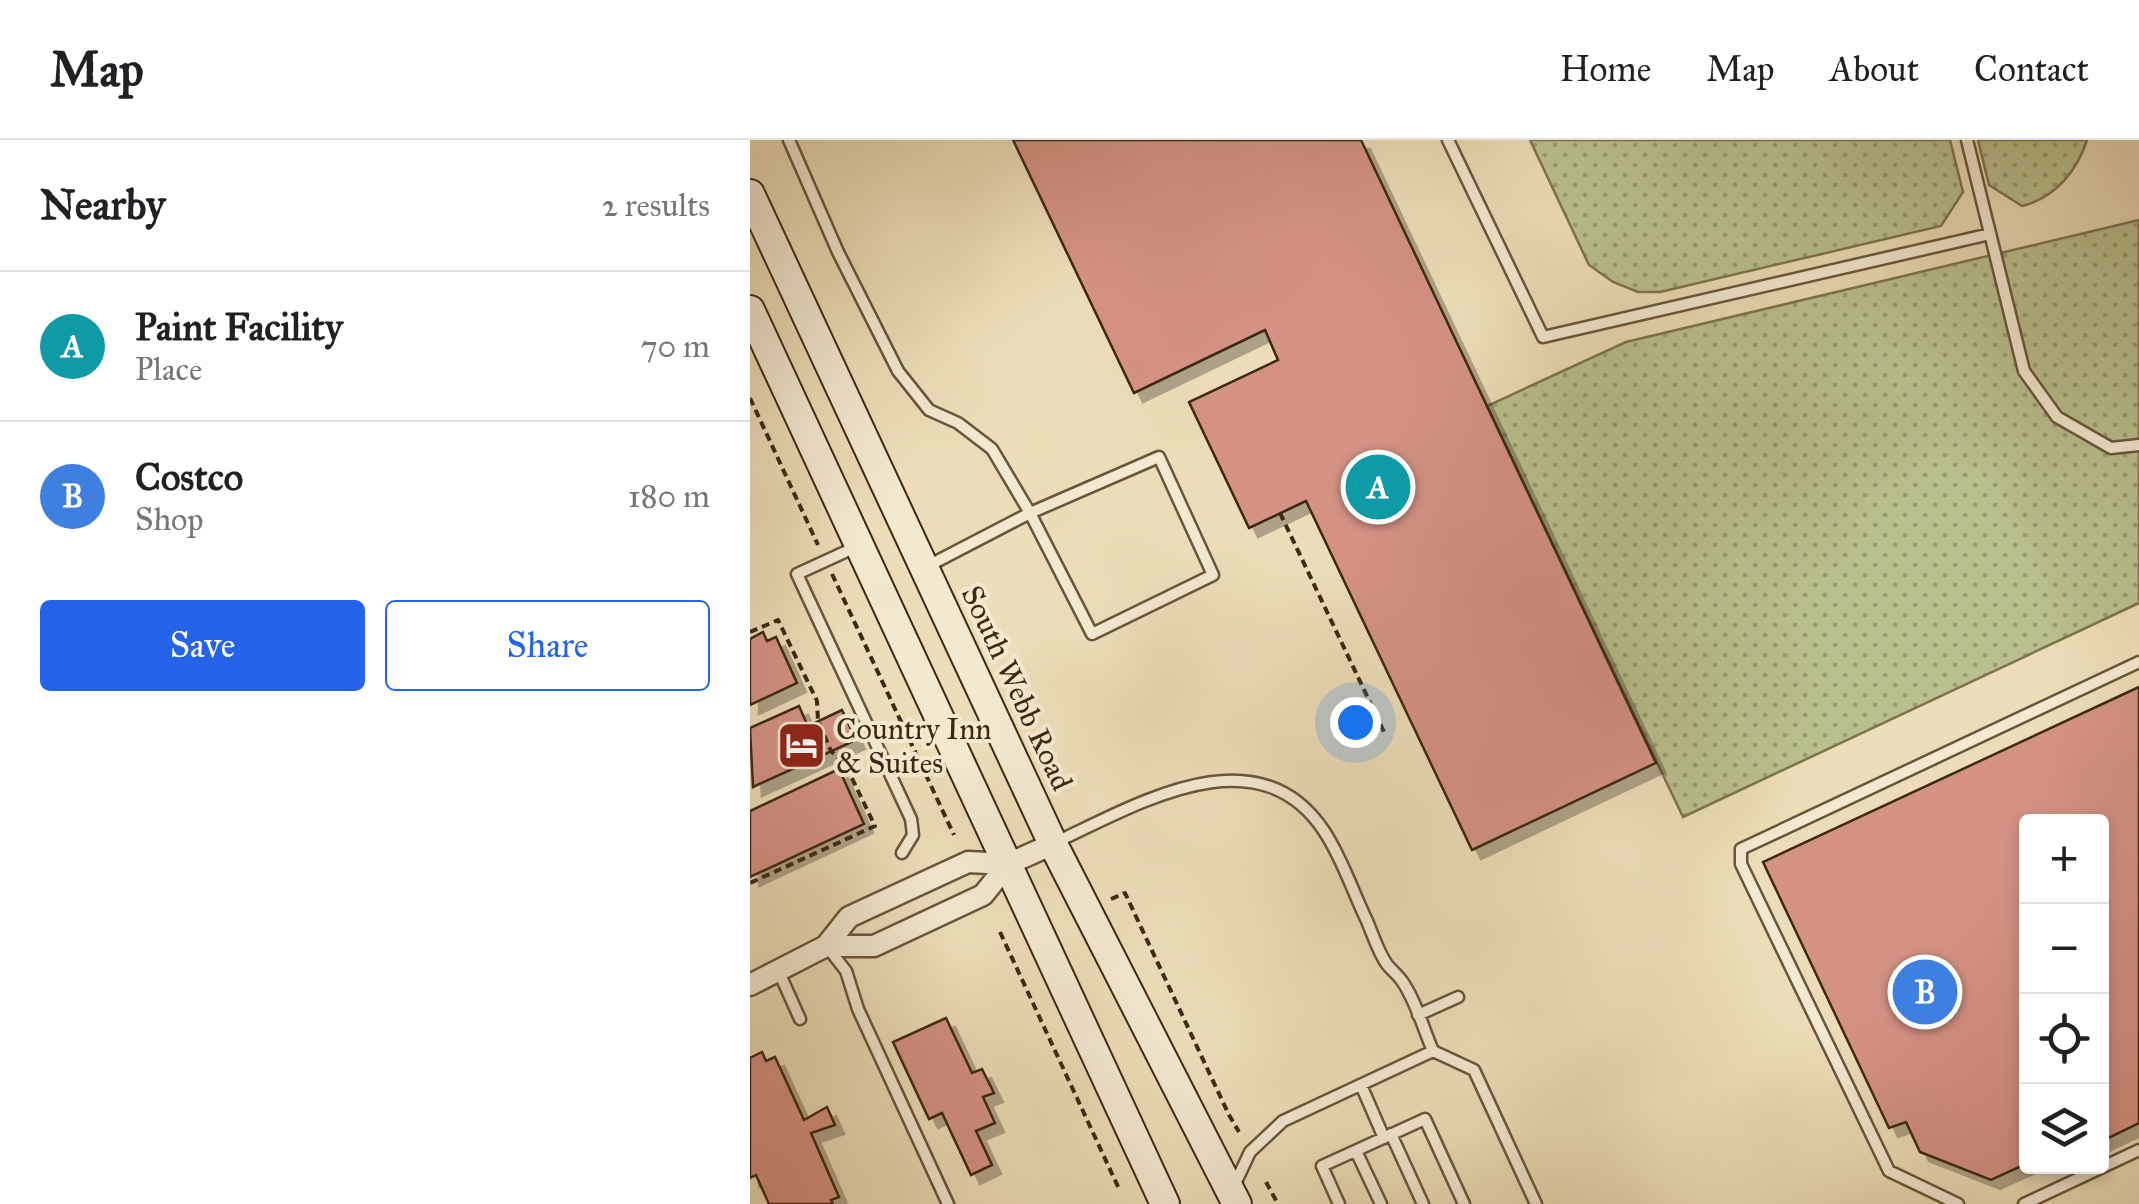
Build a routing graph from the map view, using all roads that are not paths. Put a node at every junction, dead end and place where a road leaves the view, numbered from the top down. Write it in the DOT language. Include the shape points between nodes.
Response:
graph roads {
  1 [pos="789,140"];
  2 [pos="1448,140"];
  3 [pos="1967,140"];
  4 [pos="750,194"];
  5 [pos="1990,234"];
  6 [pos="750,310"];
  7 [pos="2139,446"];
  8 [pos="1030,513"];
  9 [pos="859,546"];
  10 [pos="925,567"];
  11 [pos="2139,662"];
  12 [pos="1053,844"];
  13 [pos="902,853"];
  14 [pos="1008,864"];
  15 [pos="826,946"];
  16 [pos="778,970"];
  17 [pos="750,985"];
  18 [pos="1458,997"];
  19 [pos="1418,1014"];
  20 [pos="800,1019"];
  21 [pos="1432,1051"];
  22 [pos="1361,1085"];
  23 [pos="1388,1136"];
  24 [pos="1356,1150"];
  25 [pos="2139,1150"];
  26 [pos="1234,1199"];
  27 [pos="948,1204"];
  28 [pos="1165,1204"];
  29 [pos="1340,1204"];
  30 [pos="1381,1204"];
  31 [pos="1423,1204"];
  32 [pos="1464,1204"];
  33 [pos="1536,1204"];
  34 [pos="1958,1204"];
  35 [pos="2024,1204"];
  1 -- 8 [label="lane" via="898,371 929,410 992,449"];
  2 -- 5 [label="lane" via="1543,337"];
  3 -- 5 [label="lane"];
  4 -- 10 [label="main road, South Webb Road"];
  5 -- 7 [label="lane" via="2024,371 2058,417 2112,448"];
  6 -- 9 [label="main road"];
  8 -- 8 [label="lane" via="1092,634 1213,575 1159,456"];
  8 -- 10 [label="lane"];
  9 -- 13 [label="lane" via="797,574 911,819 912,835"];
  9 -- 14 [label="main road"];
  10 -- 12 [label="main road, South Webb Road"];
  11 -- 34 [label="lane" via="1741,850 1741,864 1889,1171"];
  12 -- 14 [label="street"];
  12 -- 19 [label="lane" via="1184,786 1247,781 1283,794 1324,830 1386,963"];
  12 -- 26 [label="main road, South Webb Road"];
  14 -- 15 [label="street" via="968,862 849,917"];
  14 -- 15 [label="street" via="983,896 874,946"];
  14 -- 28 [label="main road"];
  15 -- 16 [label="street"];
  15 -- 27 [label="lane" via="846,971"];
  16 -- 17 [label="street"];
  16 -- 20 [label="lane"];
  18 -- 19 [label="lane"];
  19 -- 21 [label="lane"];
  21 -- 22 [label="lane"];
  21 -- 33 [label="lane" via="1474,1070"];
  22 -- 23 [label="lane"];
  22 -- 26 [label="lane" via="1283,1121 1259,1141 1241,1164"];
  23 -- 24 [label="lane"];
  23 -- 31 [label="lane"];
  23 -- 32 [label="lane" via="1424,1119"];
  24 -- 29 [label="lane" via="1322,1166"];
  24 -- 30 [label="lane"];
  25 -- 35 [label="lane"];
}
